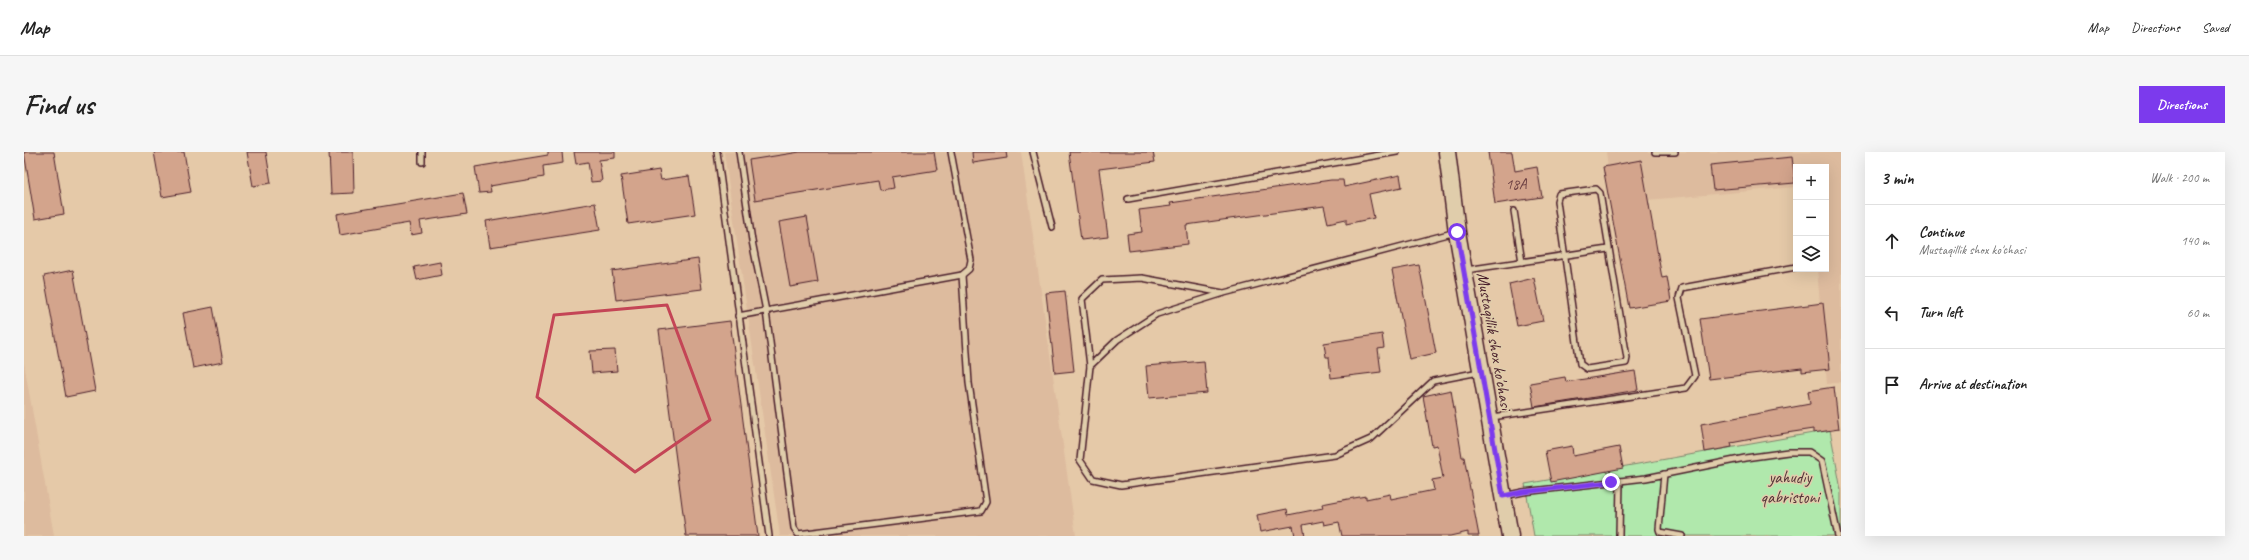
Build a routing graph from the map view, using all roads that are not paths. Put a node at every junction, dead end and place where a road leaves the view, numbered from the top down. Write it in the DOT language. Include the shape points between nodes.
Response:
graph roads {
  1 [pos="422,152"];
  2 [pos="717,152"];
  3 [pos="739,152"];
  4 [pos="951,152"];
  5 [pos="1034,152"];
  6 [pos="1397,152"];
  7 [pos="1447,152"];
  8 [pos="1655,152"];
  9 [pos="1675,152"];
  10 [pos="422,162"];
  11 [pos="1128,199"];
  12 [pos="1514,211"];
  13 [pos="1052,227"];
  14 [pos="1457,232"];
  15 [pos="1608,249"];
  16 [pos="1565,255"];
  17 [pos="1522,262"];
  18 [pos="1793,268"];
  19 [pos="1464,271"];
  20 [pos="962,275"];
  21 [pos="1224,293"];
  22 [pos="766,311"];
  23 [pos="738,316"];
  24 [pos="1090,366"];
  25 [pos="1481,371"];
  26 [pos="1489,418"];
  27 [pos="1664,474"];
  28 [pos="1620,481"];
  29 [pos="1503,496"];
  30 [pos="769,536"];
  31 [pos="1510,536"];
  32 [pos="1619,536"];
  33 [pos="1682,536"];
  34 [pos="1838,536"];
  1 -- 10 [label="lane"];
  2 -- 23 [label="lane"];
  3 -- 22 [label="lane"];
  4 -- 20 [label="lane" via="971,260 969,269"];
  5 -- 13 [label="lane"];
  6 -- 11 [label="lane"];
  7 -- 14 [label="main road, Mustaqillik shox ko'chasi"];
  8 -- 9 [label="lane"];
  12 -- 17 [label="lane"];
  14 -- 19 [label="main road, Mustaqillik shox ko'chasi"];
  14 -- 21 [label="lane"];
  15 -- 16 [label="lane"];
  15 -- 16 [label="lane" via="1600,193 1596,189 1559,194 1557,201"];
  15 -- 16 [label="lane" via="1627,358 1626,363 1610,366 1587,369 1580,364"];
  16 -- 17 [label="lane"];
  17 -- 19 [label="lane"];
  18 -- 26 [label="lane" via="1682,288 1679,298 1695,376 1686,388"];
  19 -- 25 [label="main road, Mustaqillik shox ko'chasi"];
  20 -- 22 [label="lane"];
  20 -- 22 [label="lane" via="970,384 986,502 981,511 798,534 794,528"];
  21 -- 24 [label="lane" via="1157,314 1117,340"];
  21 -- 24 [label="lane" via="1142,278 1102,280 1082,299"];
  22 -- 23 [label="lane"];
  23 -- 30 [label="lane"];
  24 -- 25 [label="lane" via="1080,460 1093,479 1121,485 1335,455 1371,439 1433,381"];
  25 -- 26 [label="main road, Mustaqillik shox ko'chasi"];
  26 -- 29 [label="main road, Mustaqillik shox ko'chasi"];
  27 -- 28 [label="lane"];
  27 -- 33 [label="lane" via="1659,529 1660,532"];
  27 -- 34 [label="lane" via="1745,458 1809,452 1822,461"];
  28 -- 29 [label="lane"];
  28 -- 32 [label="lane"];
  29 -- 31 [label="main road, Mustaqillik shox ko'chasi"];
}
